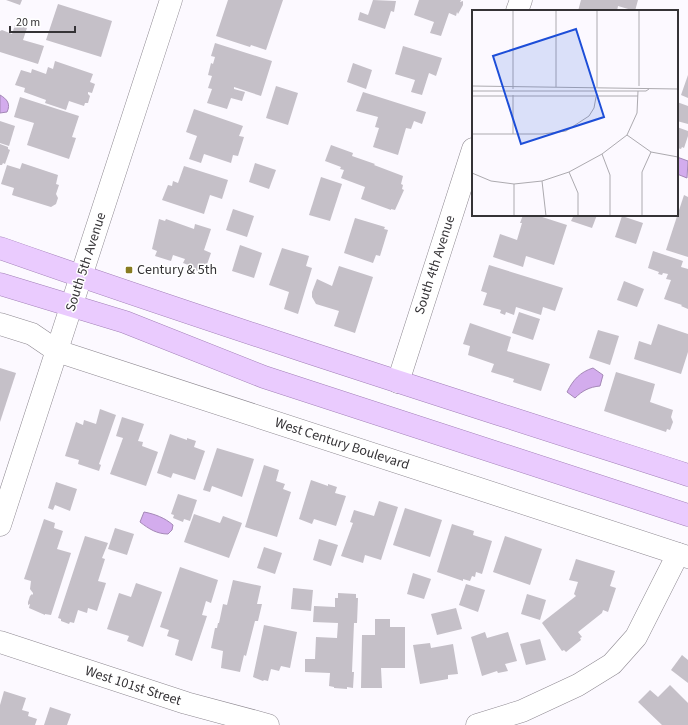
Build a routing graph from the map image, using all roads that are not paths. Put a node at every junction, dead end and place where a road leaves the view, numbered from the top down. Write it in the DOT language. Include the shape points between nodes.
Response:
graph roads {
  1 [pos="171,0"];
  2 [pos="521,0"];
  3 [pos="518,10"];
  4 [pos="472,152"];
  5 [pos="0,248"];
  6 [pos="81,277"];
  7 [pos="0,284"];
  8 [pos="72,305"];
  9 [pos="0,324"];
  10 [pos="57,351"];
  11 [pos="398,382"];
  12 [pos="688,475"];
  13 [pos="688,515"];
  14 [pos="0,525"];
  15 [pos="683,556"];
  16 [pos="0,642"];
  17 [pos="268,725"];
  18 [pos="477,725"];
  1 -- 6 [label="street, South 5th Avenue"];
  2 -- 3 [label="street"];
  4 -- 11 [label="street, South 4th Avenue"];
  5 -- 6 [label="main road"];
  6 -- 8 [label="street, South 5th Avenue"];
  6 -- 11 [label="main road"];
  7 -- 8 [label="main road"];
  8 -- 10 [label="street, South 5th Avenue"];
  8 -- 13 [label="main road" via="125,322 264,377"];
  9 -- 10 [label="street, West Century Boulevard" via="32,334"];
  10 -- 14 [label="street, South 5th Avenue"];
  10 -- 15 [label="street, West Century Boulevard"];
  11 -- 12 [label="main road"];
  15 -- 18 [label="street" via="636,636 612,664 578,685 522,711"];
  16 -- 17 [label="street, West 101st Street" via="186,703"];
}
